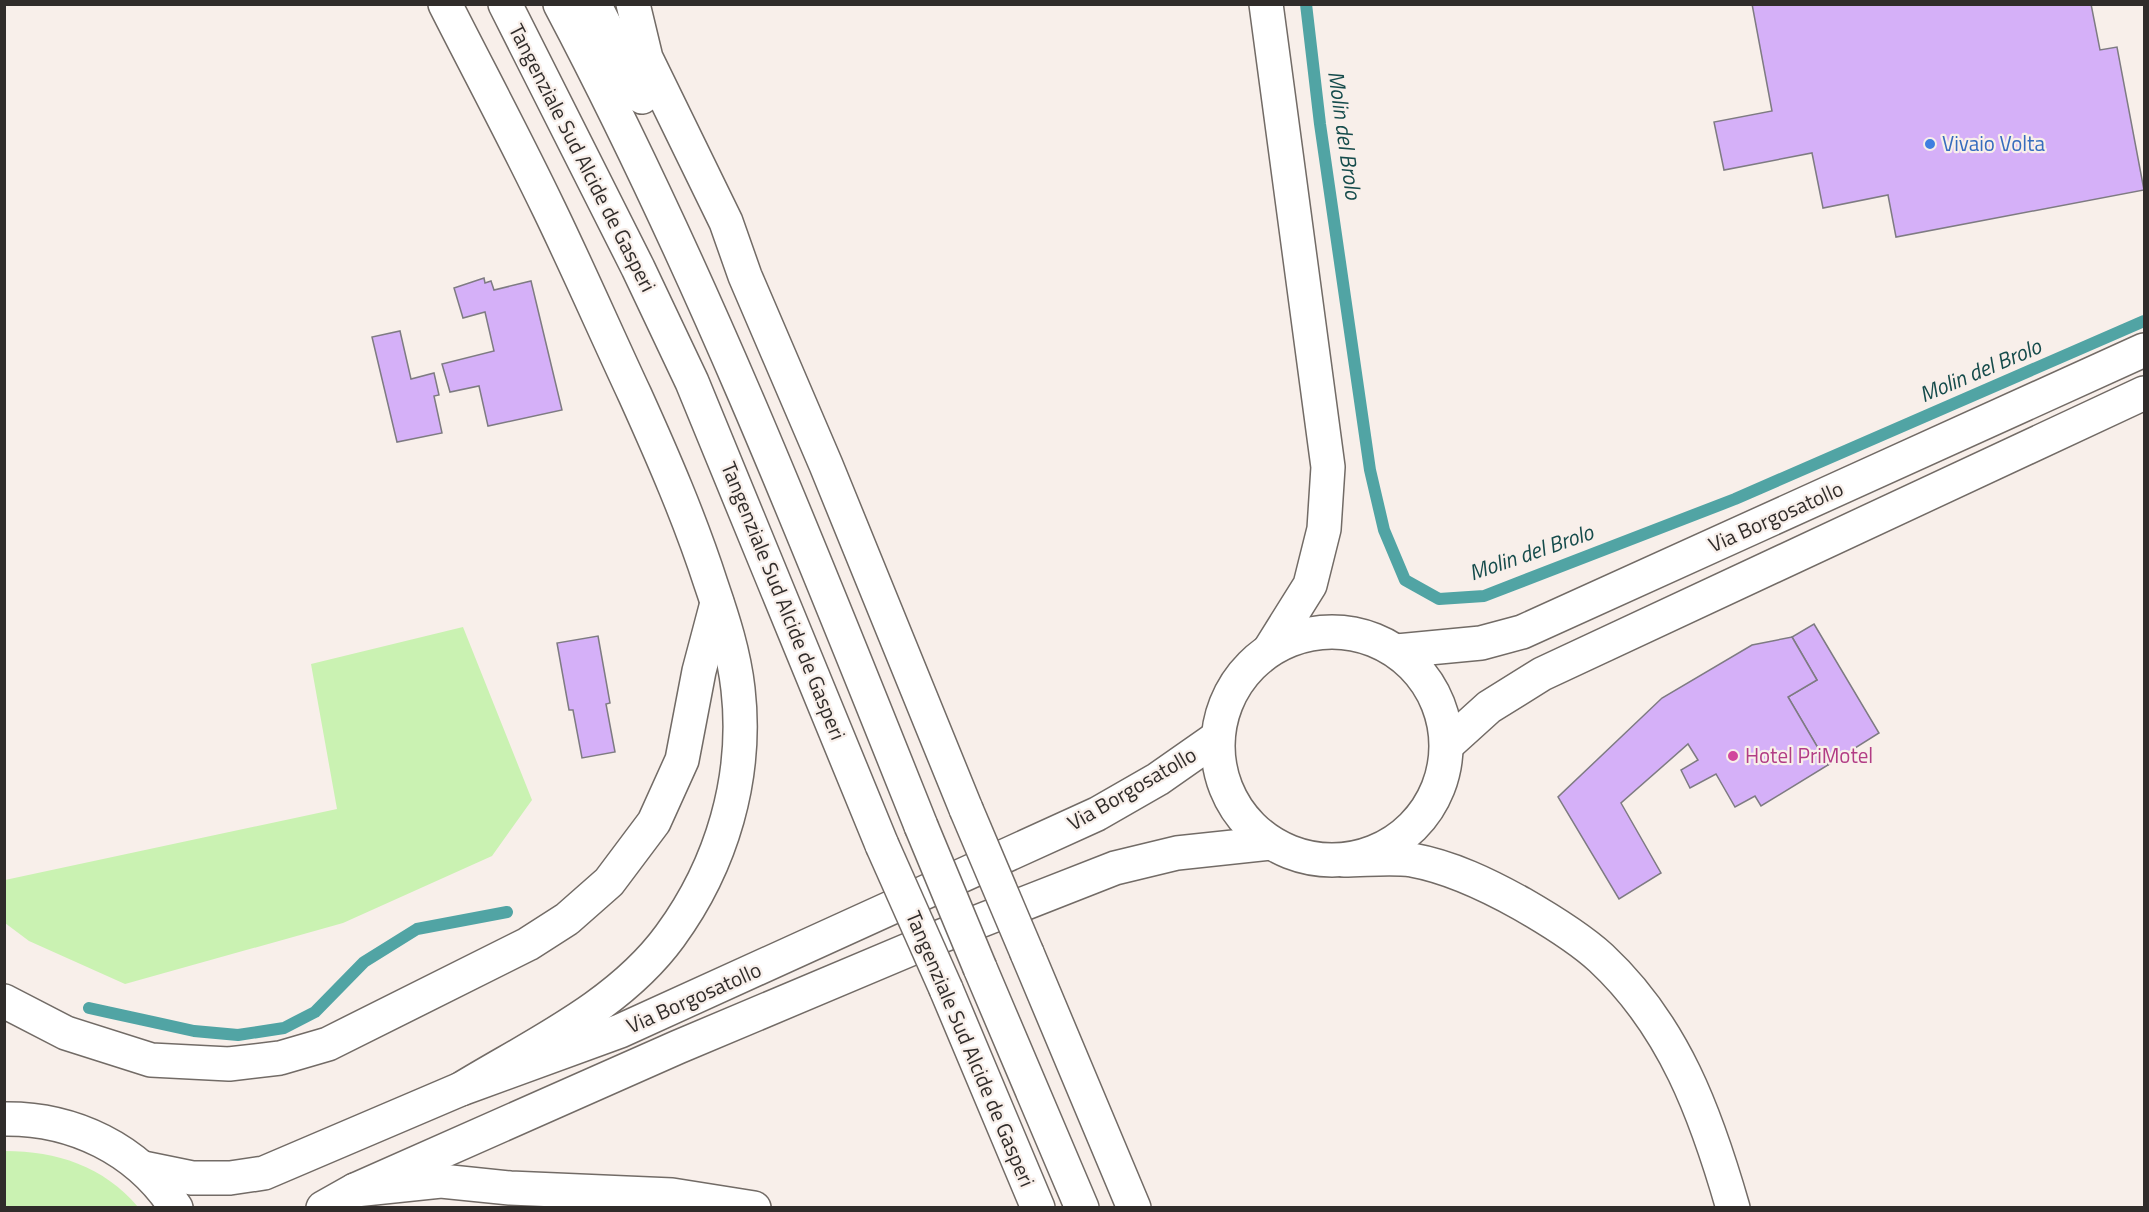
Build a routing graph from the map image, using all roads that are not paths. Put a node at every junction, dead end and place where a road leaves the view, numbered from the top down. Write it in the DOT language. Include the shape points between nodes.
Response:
graph roads {
  1 [pos="445,4"];
  2 [pos="505,4"];
  3 [pos="560,4"];
  4 [pos="594,4"];
  5 [pos="633,4"];
  6 [pos="1266,4"];
  7 [pos="746,276"];
  8 [pos="2145,350"];
  9 [pos="2145,393"];
  10 [pos="717,603"];
  11 [pos="1270,649"];
  12 [pos="1397,651"];
  13 [pos="1218,737"];
  14 [pos="1447,745"];
  15 [pos="1271,843"];
  16 [pos="1344,860"];
  17 [pos="4,1001"];
  18 [pos="460,1089"];
  19 [pos="12,1115"];
  20 [pos="143,1168"];
  21 [pos="355,1190"];
  22 [pos="176,1208"];
  23 [pos="323,1208"];
  24 [pos="754,1208"];
  25 [pos="1038,1208"];
  26 [pos="1082,1208"];
  27 [pos="1134,1208"];
  28 [pos="1733,1208"];
  1 -- 10 [label="main road" via="549,209 676,485"];
  2 -- 25 [label="main road, Tangenziale Sud Alcide de Gasperi, bridge" via="692,382 882,844"];
  3 -- 26 [label="main road, Tangenziale Sud Alcide de Gasperi, bridge" via="605,90 777,468 921,826"];
  4 -- 7 [label="main road" via="710,234"];
  5 -- 7 [label="main road" via="646,58 726,222"];
  6 -- 11 [label="main road" via="1328,467 1324,529 1310,585"];
  7 -- 27 [label="main road, bridge"];
  8 -- 12 [label="main road, Via Borgosatollo" via="1522,632 1481,643"];
  9 -- 14 [label="main road, Via Borgosatollo" via="1542,674 1489,707"];
  10 -- 17 [label="main road" via="682,760 654,822 609,882 567,919 528,944 328,1044 280,1058 240,1063 151,1060 66,1033"];
  10 -- 18 [label="main road" via="738,688 741,733 728,820 694,901 669,938 607,1000"];
  11 -- 12 [label="main road, Via Borgosatollo" via="1300,635 1334,631 1367,636"];
  11 -- 13 [label="main road, Via Borgosatollo" via="1244,672 1226,702"];
  12 -- 14 [label="main road, Via Borgosatollo" via="1418,669 1433,692 1443,717"];
  13 -- 15 [label="main road, Via Borgosatollo" via="1220,768 1229,797 1247,823"];
  13 -- 18 [label="main road, Via Borgosatollo" via="1158,779 1097,814 620,1031"];
  14 -- 16 [label="main road, Via Borgosatollo" via="1440,786 1418,822 1385,848"];
  15 -- 16 [label="main road, Via Borgosatollo" via="1319,860"];
  15 -- 21 [label="main road, Via Borgosatollo" via="1177,853 1115,868 678,1047"];
  16 -- 28 [label="main road" via="1411,860 1454,871 1534,912 1600,957 1647,1008 1684,1071 1713,1136"];
  18 -- 20 [label="main road, Via Borgosatollo" via="264,1173 192,1178"];
  19 -- 20 [label="main road" via="90,1134"];
  20 -- 22 [label="main road"];
  21 -- 23 [label="main road, Via Borgosatollo"];
  21 -- 24 [label="main road" via="441,1182 672,1195"];
}
